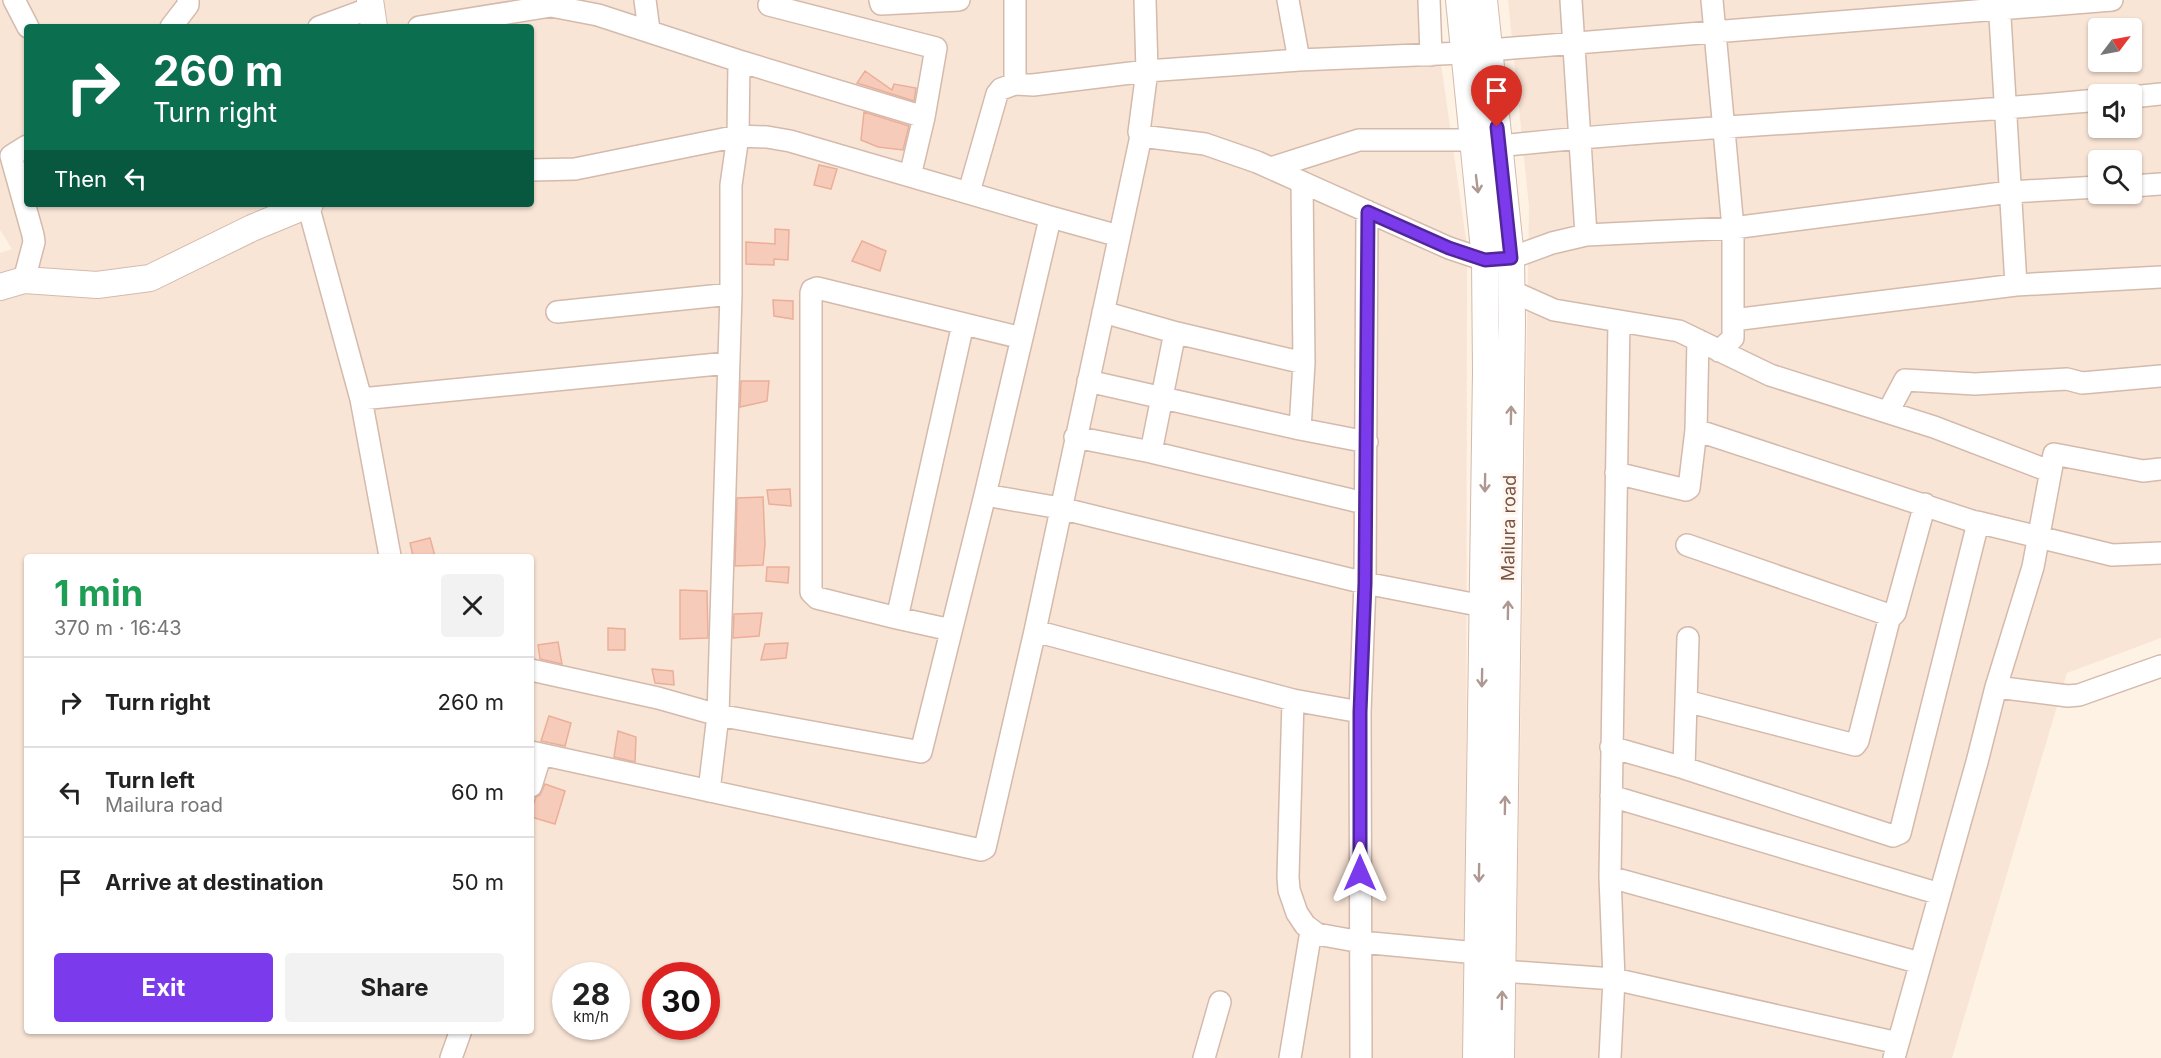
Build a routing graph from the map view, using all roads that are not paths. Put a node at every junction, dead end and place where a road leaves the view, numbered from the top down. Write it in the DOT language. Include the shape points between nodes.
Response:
graph roads {
  1 [pos="14,0"];
  2 [pos="188,0"];
  3 [pos="645,0"];
  4 [pos="880,0"];
  5 [pos="958,0"];
  6 [pos="1015,0"];
  7 [pos="1145,0"];
  8 [pos="1288,0"];
  9 [pos="1429,0"];
  10 [pos="1459,0"];
  11 [pos="1484,0"];
  12 [pos="1571,0"];
  13 [pos="1712,0"];
  14 [pos="2112,0"];
  15 [pos="1999,4"];
  16 [pos="769,5"];
  17 [pos="372,12"];
  18 [pos="26,24"];
  19 [pos="173,24"];
  20 [pos="330,24"];
  21 [pos="438,24"];
  22 [pos="649,30"];
  23 [pos="1714,31"];
  24 [pos="1574,43"];
  25 [pos="1489,50"];
  26 [pos="1463,53"];
  27 [pos="1431,55"];
  28 [pos="1299,60"];
  29 [pos="739,61"];
  30 [pos="1147,71"];
  31 [pos="1015,84"];
  32 [pos="2161,94"];
  33 [pos="2142,96"];
  34 [pos="2088,101"];
  35 [pos="2005,109"];
  36 [pos="924,117"];
  37 [pos="1723,127"];
  38 [pos="738,136"];
  39 [pos="1141,136"];
  40 [pos="1581,137"];
  41 [pos="1472,141"];
  42 [pos="1499,146"];
  43 [pos="24,148"];
  44 [pos="1271,168"];
  45 [pos="534,170"];
  46 [pos="910,176"];
  47 [pos="1302,182"];
  48 [pos="2161,184"];
  49 [pos="2142,185"];
  50 [pos="2088,188"];
  51 [pos="969,192"];
  52 [pos="2010,192"];
  53 [pos="24,202"];
  54 [pos="25,207"];
  55 [pos="304,207"];
  56 [pos="310,207"];
  57 [pos="1368,212"];
  58 [pos="1047,216"];
  59 [pos="1733,228"];
  60 [pos="1586,235"];
  61 [pos="1119,236"];
  62 [pos="1511,258"];
  63 [pos="1485,260"];
  64 [pos="2161,277"];
  65 [pos="24,280"];
  66 [pos="2016,285"];
  67 [pos="0,287"];
  68 [pos="1511,291"];
  69 [pos="730,294"];
  70 [pos="557,312"];
  71 [pos="1103,312"];
  72 [pos="1733,320"];
  73 [pos="1619,321"];
  74 [pos="963,324"];
  75 [pos="1177,333"];
  76 [pos="1022,338"];
  77 [pos="1698,340"];
  78 [pos="1719,351"];
  79 [pos="728,363"];
  80 [pos="1304,363"];
  81 [pos="2161,376"];
  82 [pos="1088,381"];
  83 [pos="1162,397"];
  84 [pos="361,399"];
  85 [pos="1888,412"];
  86 [pos="1300,429"];
  87 [pos="1696,430"];
  88 [pos="1075,437"];
  89 [pos="1367,442"];
  90 [pos="1151,452"];
  91 [pos="2161,469"];
  92 [pos="2049,471"];
  93 [pos="1616,472"];
  94 [pos="985,495"];
  95 [pos="1364,503"];
  96 [pos="1925,504"];
  97 [pos="1060,508"];
  98 [pos="1977,522"];
  99 [pos="2040,538"];
  100 [pos="1687,545"];
  101 [pos="2161,553"];
  102 [pos="390,554"];
  103 [pos="1365,583"];
  104 [pos="1483,606"];
  105 [pos="1890,616"];
  106 [pos="897,618"];
  107 [pos="951,630"];
  108 [pos="1035,631"];
  109 [pos="1688,639"];
  110 [pos="2161,666"];
  111 [pos="534,670"];
  112 [pos="1996,687"];
  113 [pos="1293,700"];
  114 [pos="1686,701"];
  115 [pos="1360,712"];
  116 [pos="718,715"];
  117 [pos="1611,747"];
  118 [pos="536,753"];
  119 [pos="1684,768"];
  120 [pos="709,791"];
  121 [pos="1611,796"];
  122 [pos="1610,877"];
  123 [pos="1940,894"];
  124 [pos="1311,931"];
  125 [pos="1361,942"];
  126 [pos="1477,953"];
  127 [pos="1920,963"];
  128 [pos="1502,971"];
  129 [pos="1614,979"];
  130 [pos="1220,1002"];
  131 [pos="460,1034"];
  132 [pos="1896,1051"];
  133 [pos="452,1058"];
  134 [pos="1204,1058"];
  135 [pos="1290,1058"];
  136 [pos="1361,1058"];
  137 [pos="1476,1058"];
  138 [pos="1500,1058"];
  139 [pos="1610,1058"];
  1 -- 18 [label="street"];
  2 -- 19 [label="street"];
  3 -- 22 [label="street"];
  4 -- 5 [label="street" via="880,4"];
  6 -- 31 [label="street"];
  7 -- 30 [label="street"];
  8 -- 28 [label="street"];
  9 -- 27 [label="street"];
  10 -- 26 [label="street, Mailura road"];
  11 -- 25 [label="street, Mailura road"];
  12 -- 24 [label="street"];
  13 -- 23 [label="street"];
  14 -- 15 [label="street"];
  15 -- 23 [label="street"];
  15 -- 35 [label="street"];
  16 -- 36 [label="street" via="936,48"];
  17 -- 20 [label="street"];
  21 -- 22 [label="street" via="551,6"];
  22 -- 29 [label="street"];
  23 -- 24 [label="street"];
  23 -- 37 [label="street"];
  24 -- 25 [label="street"];
  24 -- 40 [label="street"];
  25 -- 42 [label="street, Mailura road"];
  26 -- 27 [label="street"];
  26 -- 41 [label="street, Mailura road"];
  27 -- 28 [label="street"];
  28 -- 30 [label="street"];
  29 -- 36 [label="street"];
  29 -- 38 [label="street"];
  30 -- 31 [label="street"];
  30 -- 39 [label="street"];
  31 -- 51 [label="street" via="997,94"];
  32 -- 33 [label="street"];
  34 -- 35 [label="street"];
  35 -- 37 [label="street"];
  35 -- 52 [label="street"];
  36 -- 46 [label="street"];
  37 -- 40 [label="street"];
  37 -- 59 [label="street"];
  38 -- 45 [label="street" via="575,169"];
  38 -- 46 [label="street" via="790,141"];
  38 -- 69 [label="street" via="730,185"];
  39 -- 44 [label="street" via="1205,144"];
  39 -- 61 [label="street"];
  40 -- 42 [label="street"];
  40 -- 60 [label="street"];
  41 -- 44 [label="street" via="1359,140"];
  41 -- 63 [label="street, Mailura road, one-way"];
  42 -- 62 [label="street, Mailura road"];
  43 -- 53 [label="street" via="11,156"];
  44 -- 47 [label="street"];
  46 -- 51 [label="street"];
  47 -- 57 [label="street"];
  47 -- 80 [label="street"];
  48 -- 49 [label="street"];
  50 -- 52 [label="street"];
  51 -- 58 [label="street"];
  52 -- 59 [label="street"];
  52 -- 66 [label="street"];
  54 -- 65 [label="street" via="34,242"];
  55 -- 65 [label="street" via="150,278 97,285"];
  56 -- 84 [label="street"];
  57 -- 63 [label="street"];
  57 -- 89 [label="street"];
  58 -- 61 [label="street"];
  58 -- 76 [label="street"];
  59 -- 60 [label="street"];
  59 -- 72 [label="street"];
  60 -- 62 [label="street"];
  61 -- 71 [label="street"];
  62 -- 63 [label="street"];
  62 -- 68 [label="street, Mailura road"];
  63 -- 104 [label="street, Mailura road, one-way"];
  64 -- 66 [label="street"];
  65 -- 67 [label="street"];
  66 -- 72 [label="street"];
  68 -- 73 [label="street" via="1554,310"];
  128 -- 68 [label="street, Mailura road, one-way"];
  69 -- 70 [label="street"];
  69 -- 79 [label="street"];
  71 -- 75 [label="street"];
  71 -- 82 [label="street"];
  72 -- 78 [label="street" via="1733,338"];
  73 -- 77 [label="street" via="1679,332"];
  73 -- 93 [label="street"];
  74 -- 76 [label="street"];
  74 -- 106 [label="street"];
  74 -- 106 [label="street" via="817,288 811,292 811,592 817,598"];
  75 -- 80 [label="street"];
  75 -- 83 [label="street"];
  76 -- 94 [label="street"];
  77 -- 78 [label="street"];
  77 -- 87 [label="street"];
  78 -- 85 [label="street" via="1770,375"];
  79 -- 84 [label="street"];
  79 -- 116 [label="street"];
  80 -- 86 [label="street"];
  81 -- 85 [label="street" via="2082,383 2067,379 1975,384 1905,380"];
  82 -- 83 [label="street"];
  82 -- 88 [label="street"];
  83 -- 86 [label="street"];
  83 -- 90 [label="street"];
  84 -- 102 [label="street"];
  85 -- 92 [label="street"];
  86 -- 89 [label="street"];
  87 -- 93 [label="street" via="1688,490"];
  87 -- 96 [label="street"];
  88 -- 90 [label="street"];
  88 -- 97 [label="street"];
  89 -- 95 [label="street"];
  90 -- 95 [label="street"];
  91 -- 92 [label="street" via="2144,471 2054,454"];
  92 -- 99 [label="street"];
  93 -- 117 [label="street"];
  94 -- 97 [label="street"];
  94 -- 107 [label="street"];
  95 -- 103 [label="street"];
  96 -- 98 [label="street"];
  96 -- 105 [label="street" via="1895,614"];
  97 -- 103 [label="street"];
  97 -- 108 [label="street"];
  98 -- 99 [label="street"];
  98 -- 119 [label="street" via="1898,836"];
  99 -- 101 [label="street" via="2112,555"];
  99 -- 112 [label="street"];
  100 -- 105 [label="street"];
  103 -- 104 [label="street"];
  103 -- 115 [label="street"];
  104 -- 126 [label="street, Mailura road, one-way"];
  105 -- 114 [label="street" via="1855,745"];
  106 -- 107 [label="street"];
  107 -- 116 [label="street" via="921,752"];
  108 -- 113 [label="street"];
  108 -- 120 [label="street" via="983,850"];
  109 -- 114 [label="street"];
  110 -- 112 [label="street" via="2079,695"];
  111 -- 116 [label="street"];
  112 -- 123 [label="street"];
  113 -- 115 [label="street"];
  113 -- 124 [label="street" via="1289,890 1297,913"];
  114 -- 119 [label="street"];
  115 -- 125 [label="street"];
  116 -- 120 [label="street"];
  117 -- 119 [label="street"];
  117 -- 121 [label="street"];
  118 -- 120 [label="street"];
  121 -- 122 [label="street"];
  121 -- 123 [label="street"];
  122 -- 127 [label="street"];
  122 -- 129 [label="street"];
  123 -- 127 [label="street"];
  124 -- 125 [label="street"];
  124 -- 135 [label="street"];
  125 -- 126 [label="street"];
  125 -- 136 [label="street"];
  126 -- 137 [label="street, Mailura road"];
  127 -- 132 [label="street"];
  128 -- 129 [label="street"];
  138 -- 128 [label="street, Mailura road, one-way"];
  129 -- 132 [label="street"];
  129 -- 139 [label="street"];
  130 -- 134 [label="street"];
  131 -- 133 [label="street"];
}
